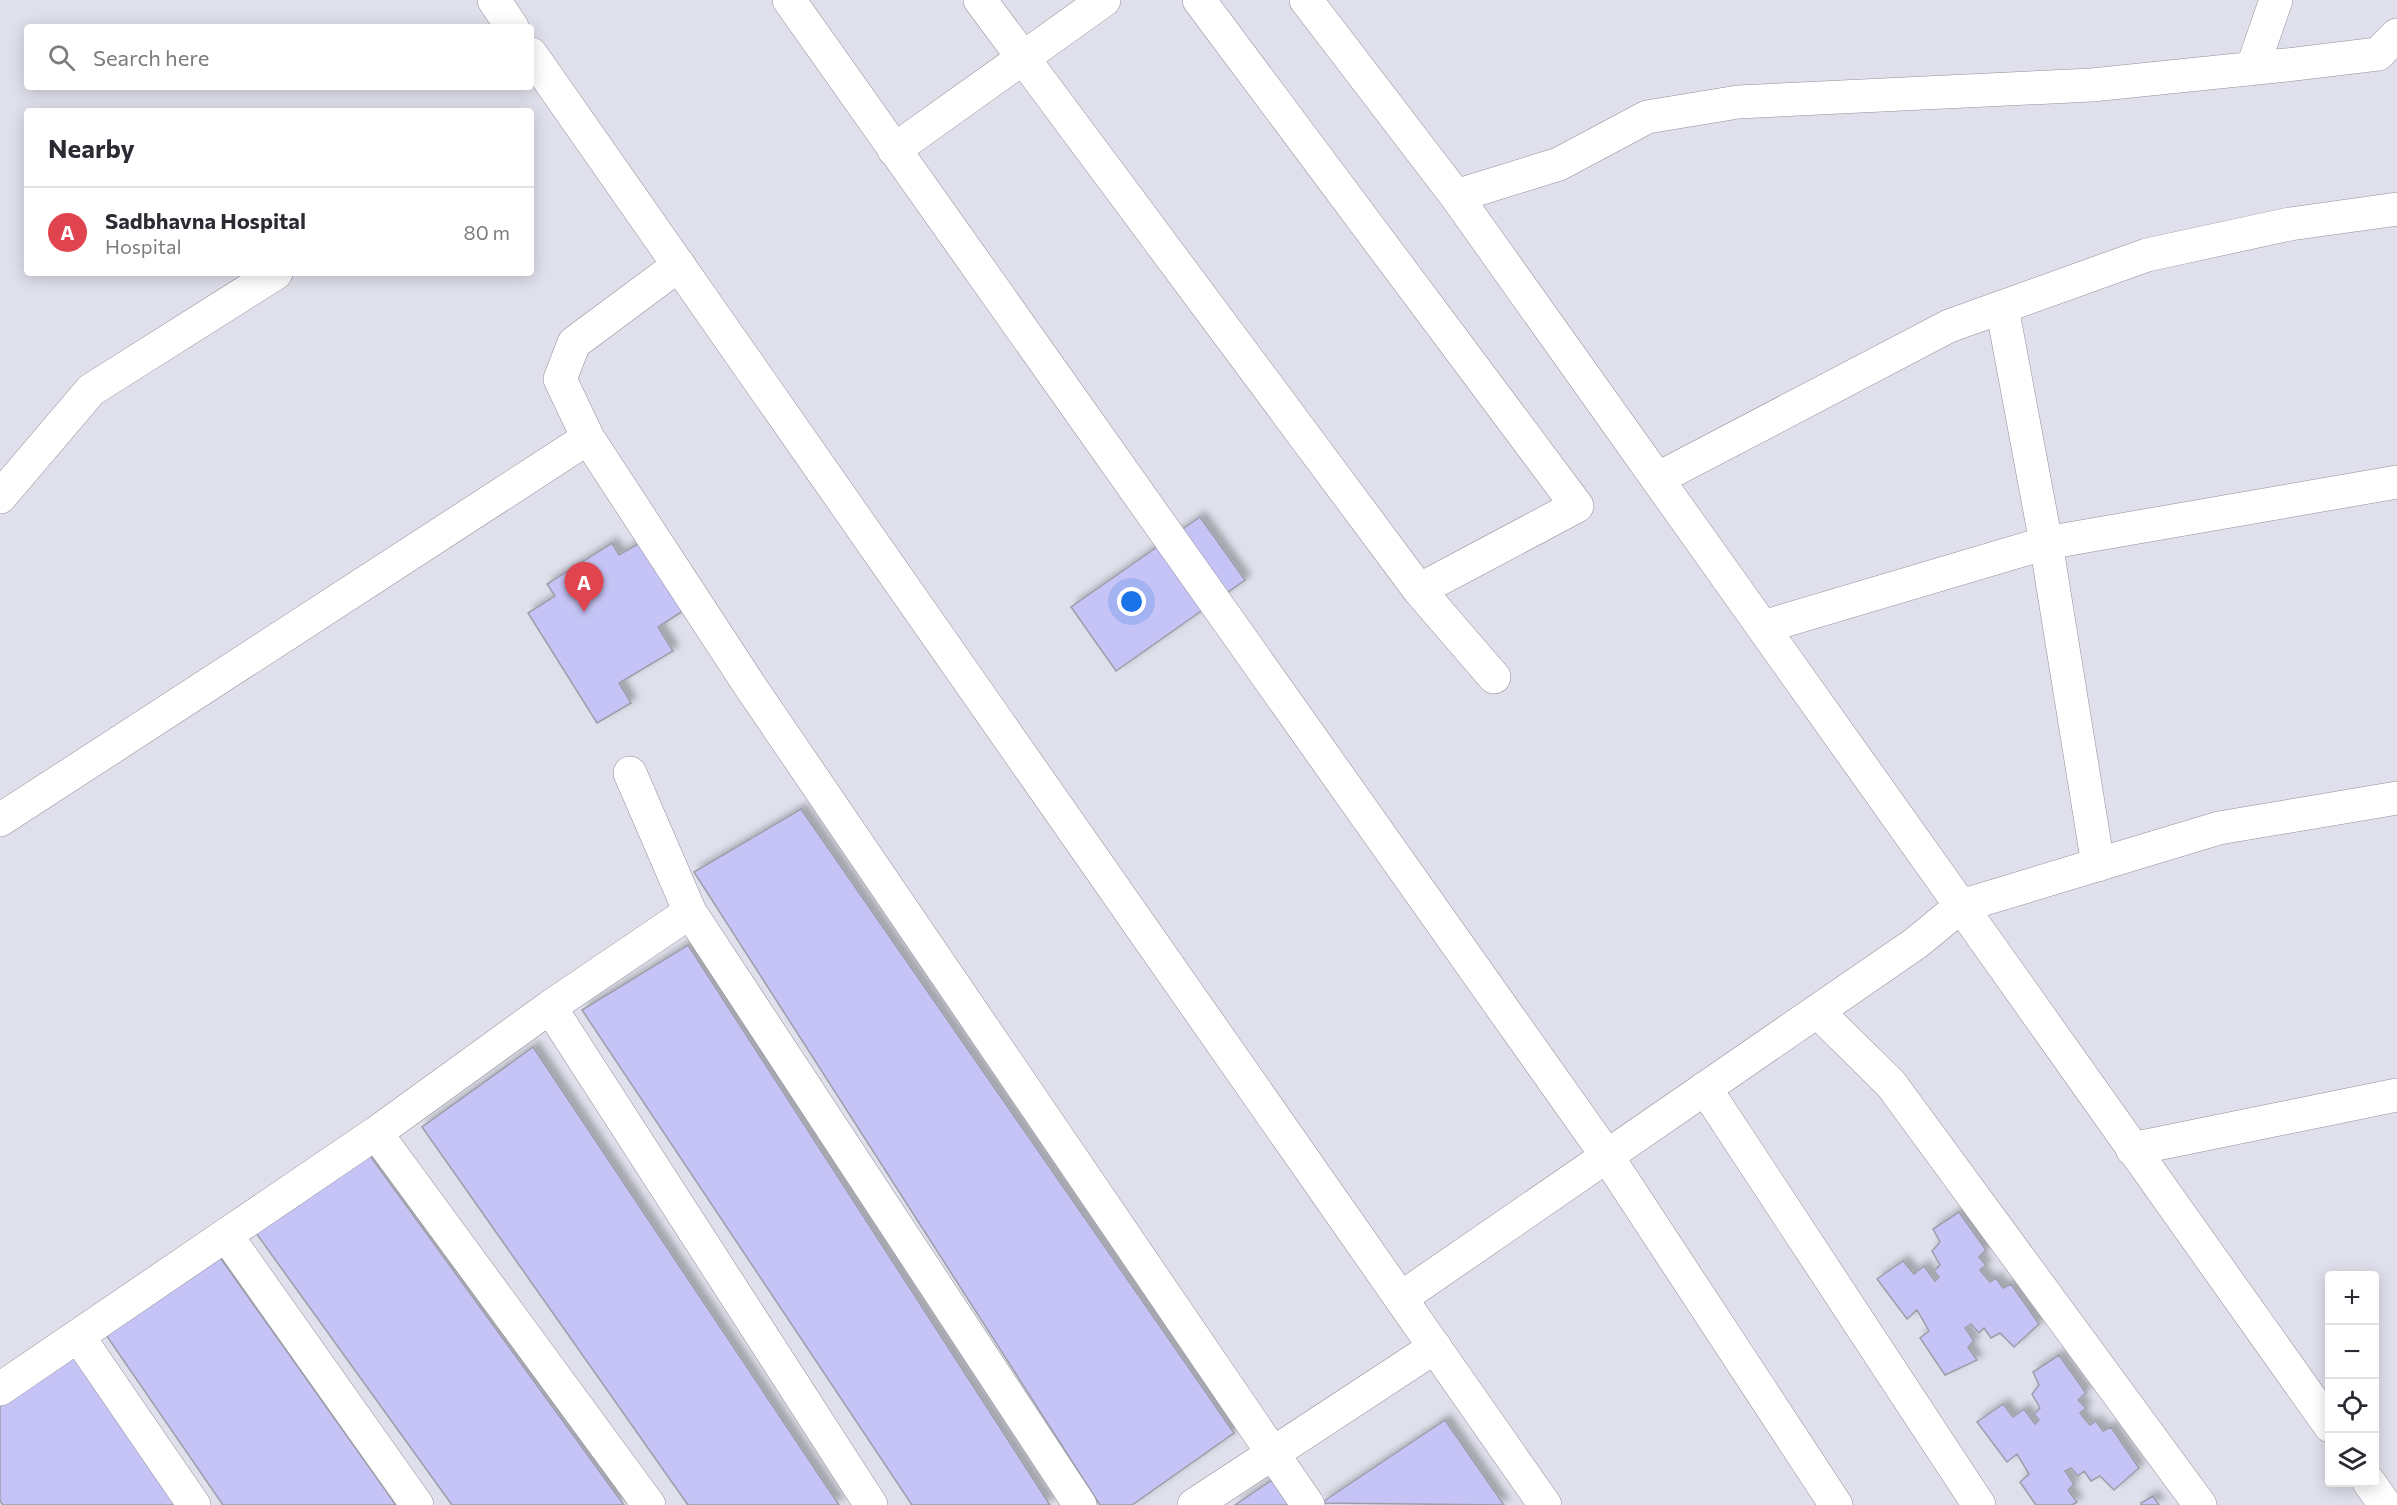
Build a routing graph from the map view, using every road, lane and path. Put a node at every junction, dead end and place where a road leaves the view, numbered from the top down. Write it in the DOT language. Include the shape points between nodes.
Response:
graph roads {
  1 [pos="494,0"];
  2 [pos="789,0"];
  3 [pos="980,0"];
  4 [pos="1104,0"];
  5 [pos="1199,0"];
  6 [pos="1306,0"];
  7 [pos="2276,0"];
  8 [pos="510,24"];
  9 [pos="2397,35"];
  10 [pos="534,58"];
  11 [pos="1023,58"];
  12 [pos="2252,69"];
  13 [pos="894,150"];
  14 [pos="1456,196"];
  15 [pos="2397,209"];
  16 [pos="679,265"];
  17 [pos="271,276"];
  18 [pos="2002,307"];
  19 [pos="588,438"];
  20 [pos="1657,479"];
  21 [pos="2397,482"];
  22 [pos="0,496"];
  23 [pos="2046,543"];
  24 [pos="1419,590"];
  25 [pos="1762,627"];
  26 [pos="1494,677"];
  27 [pos="630,773"];
  28 [pos="2397,798"];
  29 [pos="0,820"];
  30 [pos="2098,865"];
  31 [pos="1961,906"];
  32 [pos="690,912"];
  33 [pos="550,1007"];
  34 [pos="1816,1011"];
  35 [pos="1705,1088"];
  36 [pos="2397,1095"];
  37 [pos="376,1133"];
  38 [pos="2132,1149"];
  39 [pos="1607,1156"];
  40 [pos="226,1235"];
  41 [pos="1401,1298"];
  42 [pos="78,1336"];
  43 [pos="1435,1347"];
  44 [pos="0,1389"];
  45 [pos="2325,1419"];
  46 [pos="1273,1454"];
  47 [pos="2372,1487"];
  48 [pos="194,1505"];
  49 [pos="417,1505"];
  50 [pos="649,1505"];
  51 [pos="871,1505"];
  52 [pos="1080,1505"];
  53 [pos="1194,1505"];
  54 [pos="1308,1505"];
  55 [pos="1545,1505"];
  56 [pos="1836,1505"];
  57 [pos="1978,1505"];
  58 [pos="2200,1505"];
  59 [pos="2385,1505"];
  1 -- 8 [label="street"];
  2 -- 13 [label="street"];
  3 -- 11 [label="street"];
  4 -- 11 [label="street"];
  5 -- 24 [label="street" via="1577,506"];
  6 -- 14 [label="street"];
  7 -- 12 [label="street"];
  9 -- 12 [label="street" via="2378,54"];
  10 -- 16 [label="street"];
  11 -- 13 [label="street"];
  11 -- 24 [label="street"];
  12 -- 14 [label="street" via="2092,85 1738,102 1647,117 1559,164"];
  13 -- 39 [label="street"];
  14 -- 20 [label="street"];
  15 -- 18 [label="street" via="2290,224 2148,255"];
  16 -- 19 [label="street" via="574,343 560,379"];
  16 -- 41 [label="street"];
  17 -- 22 [label="street" via="91,390"];
  18 -- 20 [label="street" via="1948,327"];
  18 -- 23 [label="street"];
  19 -- 29 [label="street"];
  19 -- 46 [label="street" via="750,686"];
  20 -- 25 [label="street"];
  21 -- 23 [label="street"];
  23 -- 25 [label="street"];
  23 -- 30 [label="street"];
  24 -- 26 [label="street"];
  25 -- 31 [label="street"];
  27 -- 32 [label="street"];
  28 -- 30 [label="street" via="2219,828"];
  30 -- 31 [label="street"];
  31 -- 34 [label="street" via="1916,943"];
  31 -- 38 [label="street"];
  32 -- 33 [label="street"];
  32 -- 52 [label="street"];
  33 -- 37 [label="street"];
  33 -- 51 [label="street"];
  34 -- 35 [label="street"];
  34 -- 58 [label="street" via="1891,1084"];
  35 -- 39 [label="street"];
  35 -- 57 [label="street"];
  36 -- 38 [label="street"];
  37 -- 40 [label="street"];
  37 -- 50 [label="street"];
  38 -- 45 [label="street"];
  39 -- 41 [label="street"];
  39 -- 56 [label="street"];
  40 -- 42 [label="street"];
  40 -- 49 [label="street"];
  41 -- 43 [label="street"];
  42 -- 44 [label="street"];
  42 -- 48 [label="street"];
  43 -- 46 [label="street"];
  43 -- 55 [label="street"];
  46 -- 53 [label="street"];
  46 -- 54 [label="street"];
  47 -- 59 [label="street"];
}
